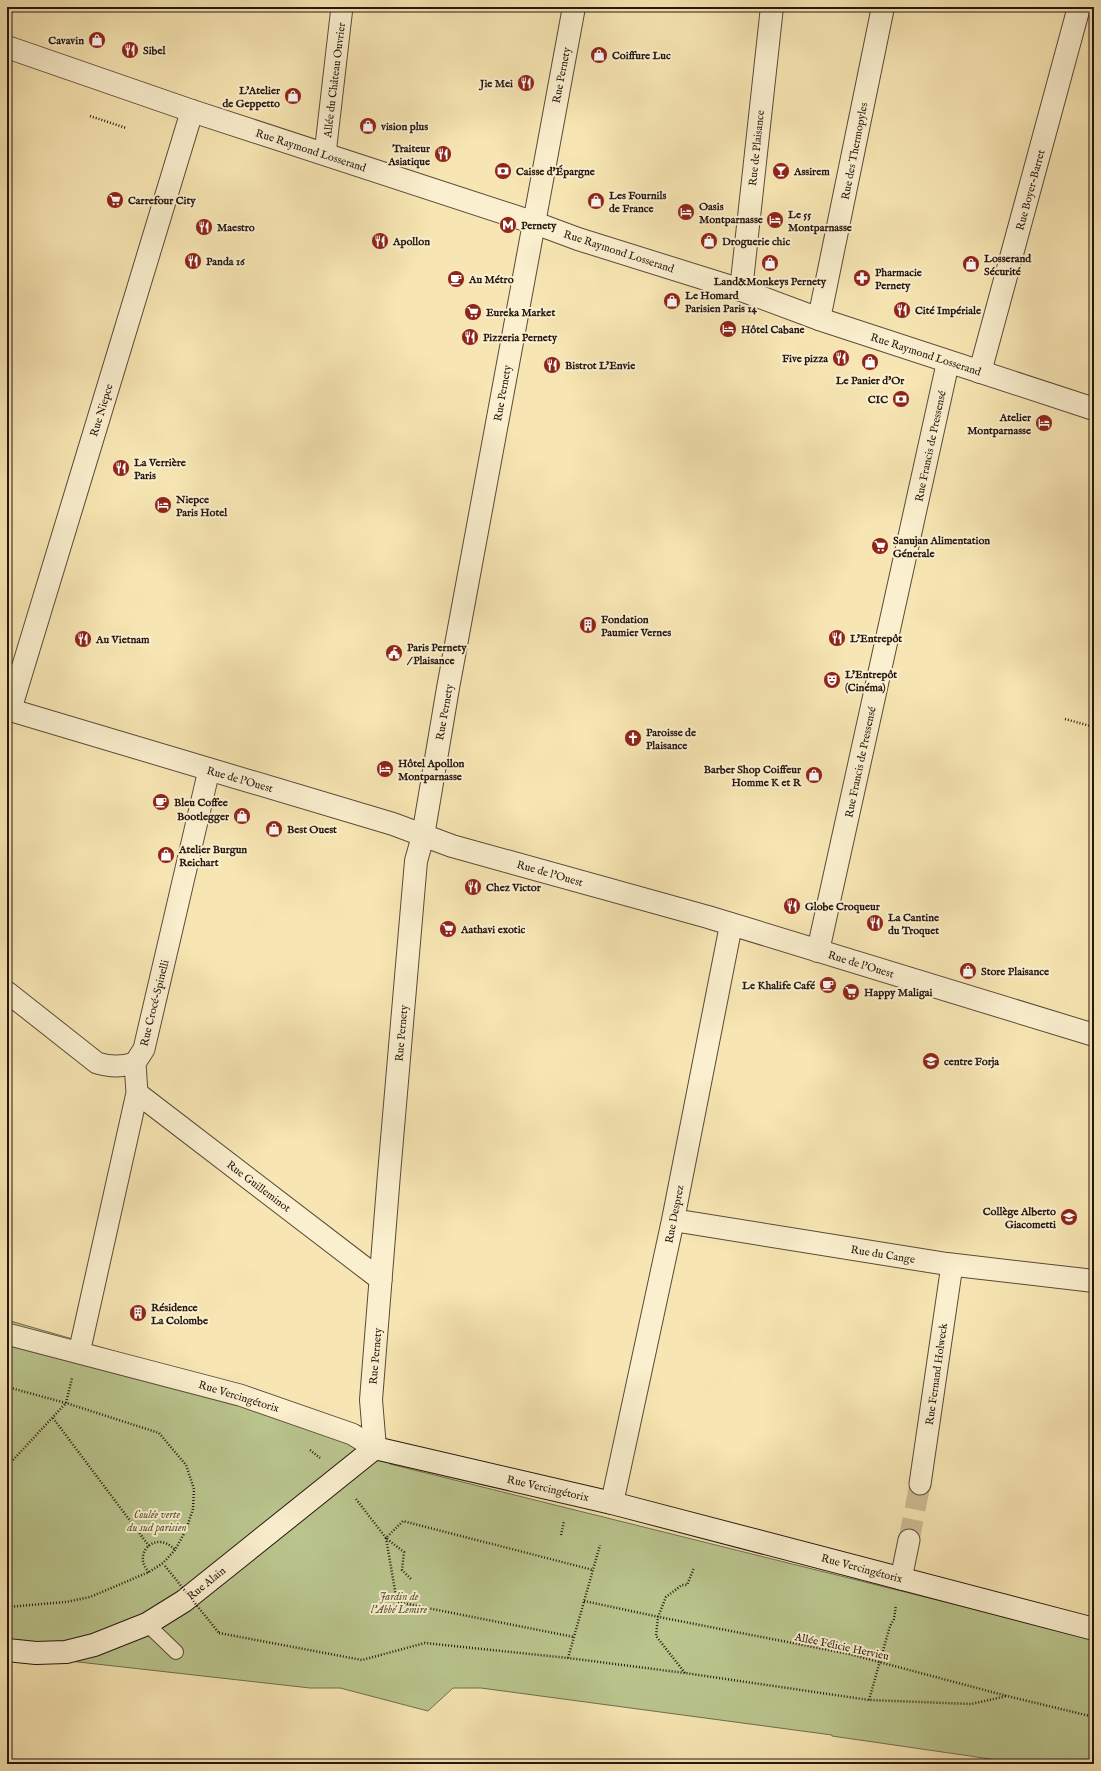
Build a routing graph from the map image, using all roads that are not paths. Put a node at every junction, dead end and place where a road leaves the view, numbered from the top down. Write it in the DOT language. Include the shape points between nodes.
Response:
graph roads {
  1 [pos="342,7"];
  2 [pos="574,7"];
  3 [pos="772,7"];
  4 [pos="883,7"];
  5 [pos="1079,7"];
  6 [pos="7,47"];
  7 [pos="192,110"];
  8 [pos="325,154"];
  9 [pos="535,223"];
  10 [pos="741,290"];
  11 [pos="819,319"];
  12 [pos="948,362"];
  13 [pos="980,372"];
  14 [pos="1094,409"];
  15 [pos="9,710"];
  16 [pos="209,770"];
  17 [pos="423,836"];
  18 [pos="731,925"];
  19 [pos="818,951"];
  20 [pos="7,992"];
  21 [pos="1094,1035"];
  22 [pos="135,1063"];
  23 [pos="137,1093"];
  24 [pos="673,1220"];
  25 [pos="952,1265"];
  26 [pos="381,1280"];
  27 [pos="1094,1281"];
  28 [pos="7,1334"];
  29 [pos="79,1353"];
  30 [pos="375,1448"];
  31 [pos="920,1484"];
  32 [pos="612,1503"];
  33 [pos="909,1540"];
  34 [pos="901,1579"];
  35 [pos="148,1624"];
  36 [pos="1094,1629"];
  37 [pos="7,1650"];
  38 [pos="176,1652"];
  1 -- 8 [label="street, Allée du Château Ouvrier"];
  2 -- 9 [label="street, Rue Pernety"];
  3 -- 10 [label="street, Rue de Plaisance"];
  4 -- 11 [label="street, Rue des Thermopyles"];
  5 -- 13 [label="street, Rue Boyer-Barret"];
  6 -- 7 [label="street, Rue Raymond Losserand"];
  7 -- 8 [label="street, Rue Raymond Losserand"];
  7 -- 15 [label="street, Rue Niepce"];
  8 -- 9 [label="street, Rue Raymond Losserand"];
  9 -- 10 [label="street, Rue Raymond Losserand"];
  9 -- 17 [label="street, Rue Pernety"];
  10 -- 11 [label="street, Rue Raymond Losserand"];
  11 -- 12 [label="street, Rue Raymond Losserand"];
  12 -- 13 [label="street, Rue Raymond Losserand"];
  12 -- 19 [label="street, Rue Francis de Pressensé"];
  13 -- 14 [label="street, Rue Raymond Losserand"];
  15 -- 16 [label="street, Rue de l'Ouest"];
  16 -- 17 [label="street, Rue de l'Ouest" via="393,824"];
  16 -- 22 [label="street, Rue Crocé-Spinelli" via="144,1049"];
  17 -- 18 [label="street, Rue de l'Ouest"];
  17 -- 26 [label="street, Rue Pernety" via="416,861"];
  18 -- 19 [label="street, Rue de l'Ouest"];
  18 -- 24 [label="street, Rue Desprez"];
  19 -- 21 [label="street, Rue de l'Ouest"];
  20 -- 22 [label="street" via="97,1063 110,1067"];
  22 -- 23 [label="street"];
  23 -- 26 [label="street, Rue Guilleminot"];
  23 -- 29 [label="street"];
  24 -- 25 [label="street, Rue du Cange"];
  24 -- 32 [label="street, Rue Desprez"];
  25 -- 27 [label="street, Rue du Cange"];
  25 -- 31 [label="street, Rue Fernand Holweck"];
  26 -- 30 [label="street, Rue Pernety" via="372,1400"];
  28 -- 29 [label="street, Rue Vercingétorix"];
  29 -- 30 [label="street, Rue Vercingétorix" via="240,1394 352,1434"];
  30 -- 32 [label="street, Rue Vercingétorix"];
  30 -- 35 [label="street, Rue Alain" via="184,1601"];
  32 -- 34 [label="street, Rue Vercingétorix"];
  33 -- 34 [label="street"];
  34 -- 36 [label="street, Rue Vercingétorix"];
  35 -- 37 [label="street, Rue Alain" via="94,1645 66,1652 36,1653"];
  35 -- 38 [label="lane"];
}
